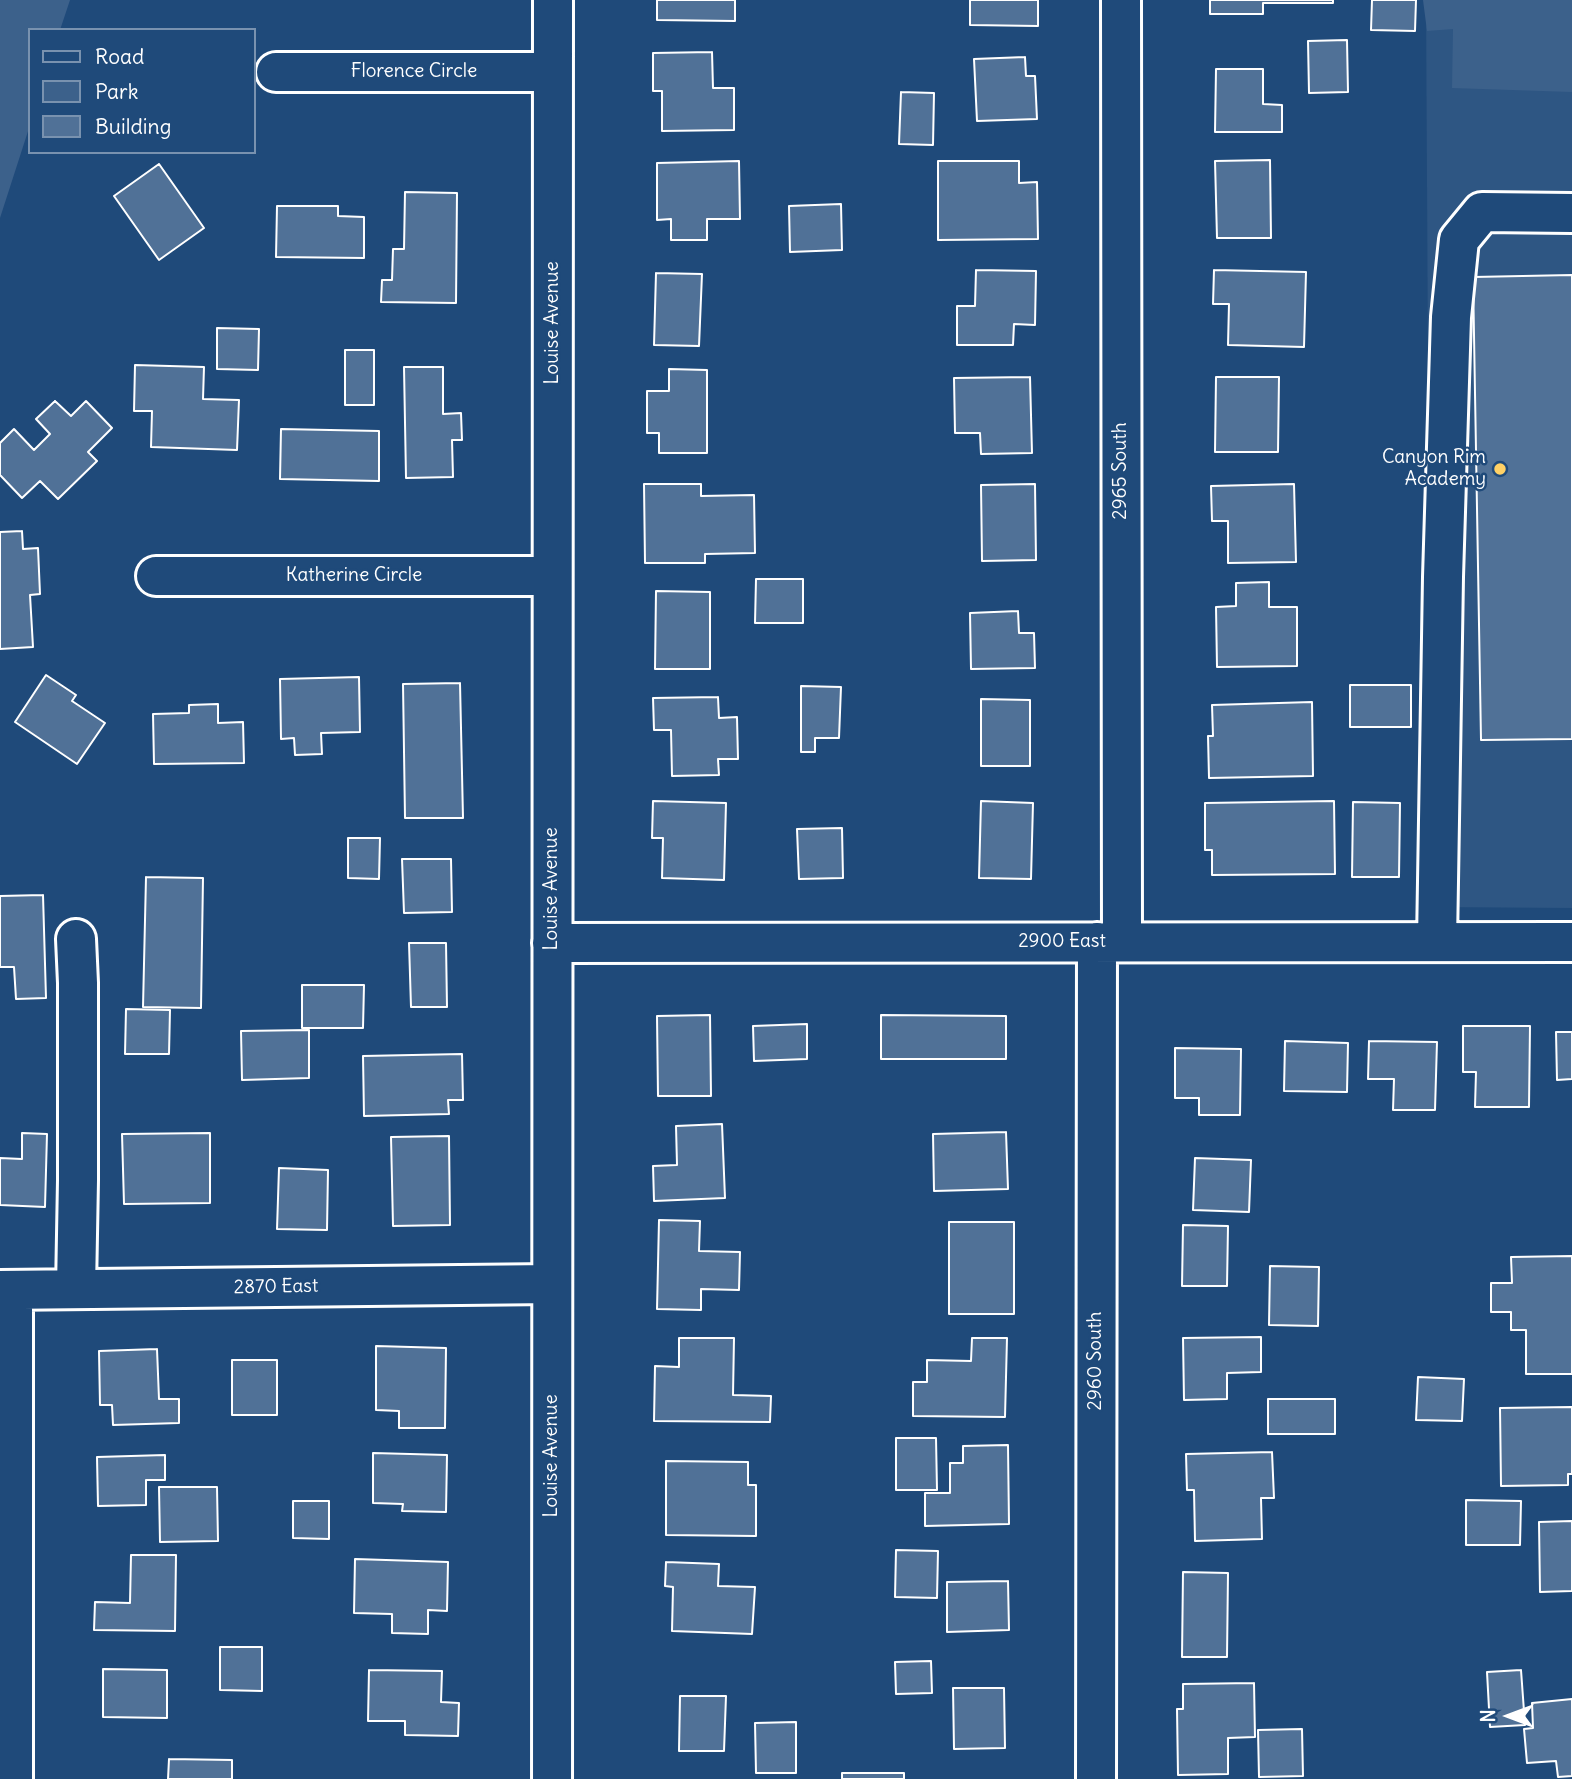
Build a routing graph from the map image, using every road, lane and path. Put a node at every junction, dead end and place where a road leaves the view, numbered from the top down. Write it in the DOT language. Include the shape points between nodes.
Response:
graph roads {
  1 [pos="553,0"];
  2 [pos="1121,0"];
  3 [pos="276,72"];
  4 [pos="553,72"];
  5 [pos="1572,214"];
  6 [pos="156,576"];
  7 [pos="552,576"];
  8 [pos="76,939"];
  9 [pos="1109,942"];
  10 [pos="1437,942"];
  11 [pos="1572,942"];
  12 [pos="552,943"];
  13 [pos="552,1284"];
  14 [pos="76,1289"];
  15 [pos="6,1290"];
  16 [pos="13,1779"];
  17 [pos="552,1779"];
  18 [pos="1096,1779"];
  1 -- 4 [label="street, Louise Avenue"];
  2 -- 9 [label="street, 2965 South"];
  3 -- 4 [label="street, Florence Circle"];
  4 -- 7 [label="street, Louise Avenue"];
  5 -- 10 [label="street" via="1482,212 1459,240 1451,317"];
  6 -- 7 [label="street, Katherine Circle"];
  7 -- 12 [label="street, Louise Avenue"];
  8 -- 14 [label="street"];
  9 -- 10 [label="street, 2900 East"];
  9 -- 12 [label="street, 2900 East"];
  9 -- 18 [label="street, 2960 South"];
  10 -- 11 [label="street, 2900 East"];
  12 -- 13 [label="street, Louise Avenue"];
  13 -- 14 [label="street, 2870 East"];
  13 -- 17 [label="street, Louise Avenue"];
  14 -- 15 [label="street, 2870 East"];
  15 -- 16 [label="street"];
}
